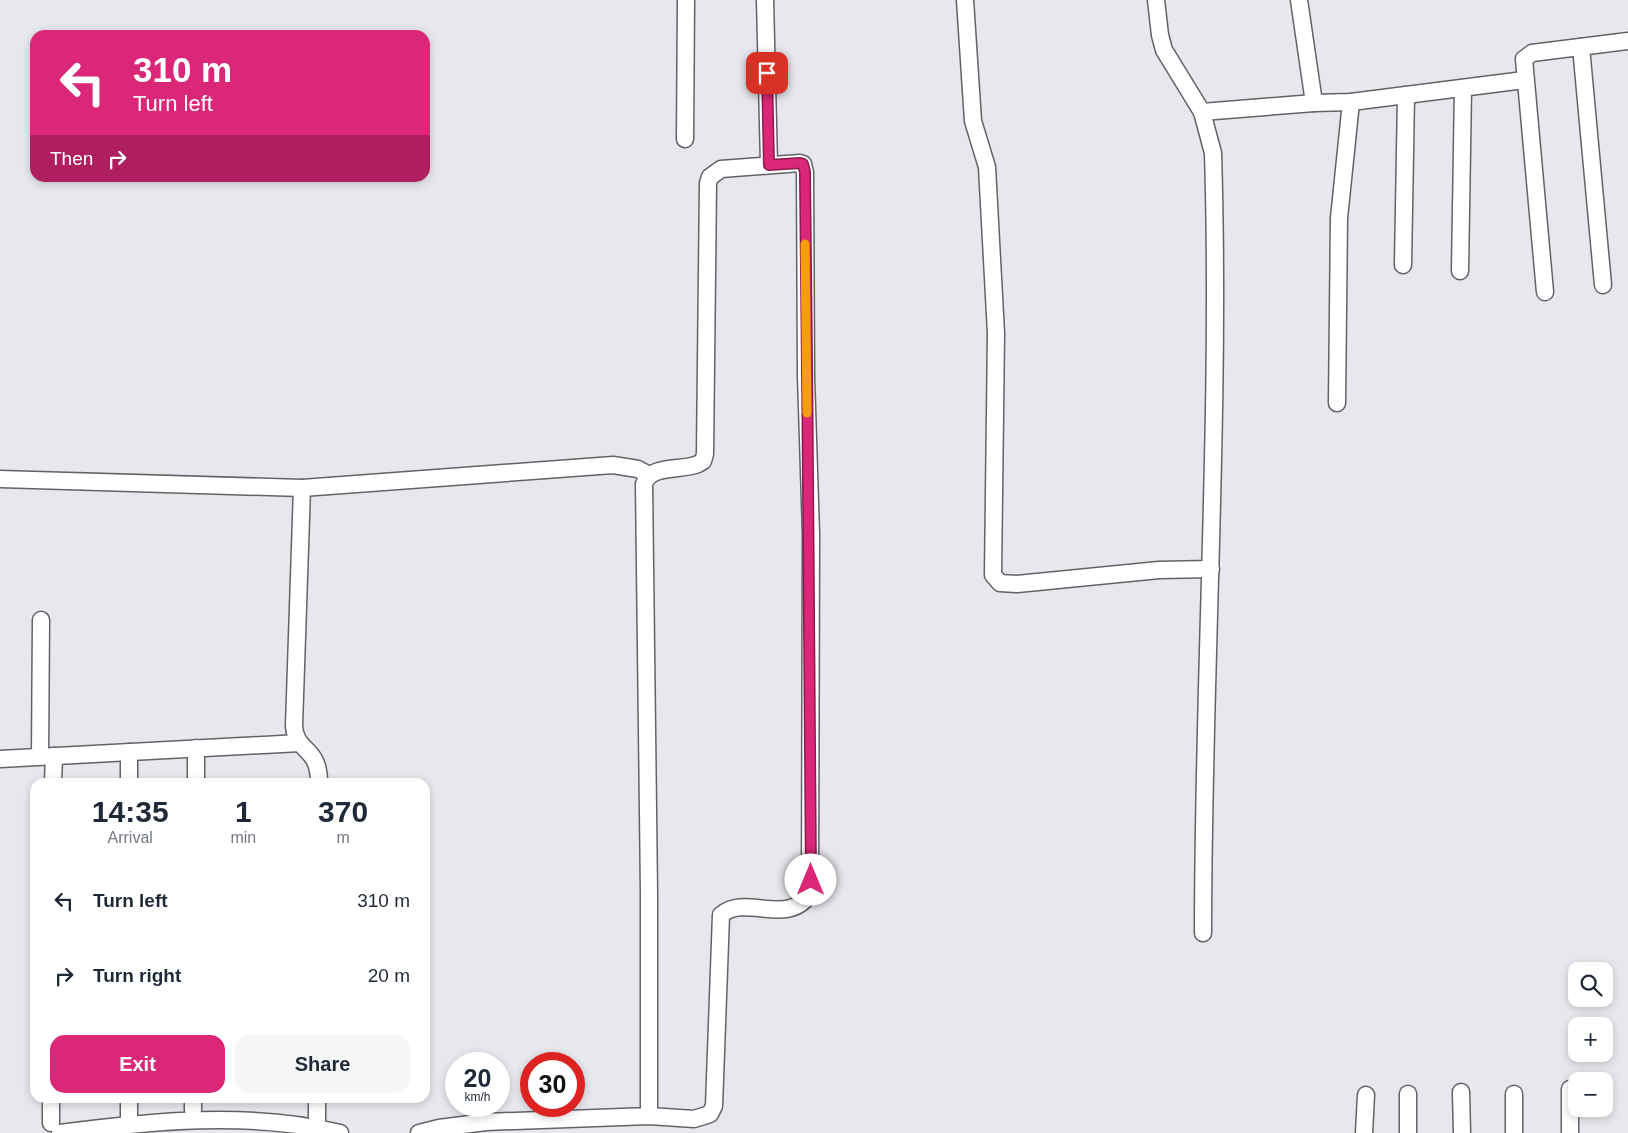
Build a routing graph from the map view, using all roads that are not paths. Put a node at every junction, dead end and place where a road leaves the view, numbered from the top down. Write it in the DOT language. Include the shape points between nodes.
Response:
graph roads {
  1 [pos="686,0"];
  2 [pos="765,0"];
  3 [pos="965,0"];
  4 [pos="1156,0"];
  5 [pos="1298,0"];
  6 [pos="1628,41"];
  7 [pos="1581,47"];
  8 [pos="1524,80"];
  9 [pos="1463,88"];
  10 [pos="1406,95"];
  11 [pos="1351,102"];
  12 [pos="1314,103"];
  13 [pos="1202,112"];
  14 [pos="685,139"];
  15 [pos="769,165"];
  16 [pos="1403,265"];
  17 [pos="1460,271"];
  18 [pos="1603,285"];
  19 [pos="1545,292"];
  20 [pos="1337,403"];
  21 [pos="649,475"];
  22 [pos="0,479"];
  23 [pos="302,488"];
  24 [pos="1211,569"];
  25 [pos="40,620"];
  26 [pos="300,743"];
  27 [pos="196,748"];
  28 [pos="128,752"];
  29 [pos="47,756"];
  30 [pos="0,759"];
  31 [pos="52,778"];
  32 [pos="129,778"];
  33 [pos="196,778"];
  34 [pos="319,778"];
  35 [pos="1203,933"];
  36 [pos="1461,1092"];
  37 [pos="1366,1094"];
  38 [pos="1408,1094"];
  39 [pos="1514,1094"];
  40 [pos="52,1103"];
  41 [pos="129,1103"];
  42 [pos="317,1103"];
  43 [pos="648,1116"];
  44 [pos="1570,1117"];
  45 [pos="129,1119"];
  46 [pos="56,1128"];
  47 [pos="317,1128"];
  48 [pos="485,1128"];
  49 [pos="340,1133"];
  50 [pos="420,1133"];
  51 [pos="1364,1133"];
  52 [pos="1408,1133"];
  53 [pos="1462,1133"];
  54 [pos="1514,1133"];
  55 [pos="1570,1133"];
  1 -- 14 [label="street"];
  2 -- 15 [label="street"];
  3 -- 24 [label="street" via="973,121 987,168 996,333 993,575 1000,583 1017,584 1159,570"];
  4 -- 13 [label="street" via="1164,50"];
  5 -- 12 [label="street"];
  6 -- 7 [label="street"];
  7 -- 8 [label="street" via="1526,55 1522,63"];
  7 -- 18 [label="street"];
  8 -- 9 [label="street"];
  8 -- 19 [label="street"];
  9 -- 10 [label="street"];
  9 -- 17 [label="street"];
  10 -- 11 [label="street"];
  10 -- 16 [label="street"];
  11 -- 12 [label="street"];
  11 -- 20 [label="street" via="1339,218"];
  12 -- 13 [label="street"];
  13 -- 24 [label="street" via="1213,153 1215,218"];
  15 -- 21 [label="street" via="721,169 708,182 705,454 703,460 693,466"];
  15 -- 43 [label="street" via="800,163 805,172 811,534 810,893 799,906 787,909 736,908 721,915 714,1106 710,1114 694,1119"];
  21 -- 23 [label="street" via="638,469 613,465"];
  21 -- 43 [label="street" via="644,484"];
  22 -- 23 [label="street"];
  23 -- 26 [label="street" via="294,726"];
  24 -- 35 [label="street"];
  25 -- 29 [label="street"];
  26 -- 27 [label="street"];
  26 -- 34 [label="street" via="318,763"];
  27 -- 28 [label="street"];
  27 -- 33 [label="street"];
  28 -- 29 [label="street"];
  28 -- 32 [label="street"];
  29 -- 30 [label="street"];
  29 -- 31 [label="street"];
  36 -- 53 [label="street"];
  37 -- 51 [label="street"];
  38 -- 52 [label="street"];
  39 -- 54 [label="street"];
  40 -- 46 [label="street"];
  41 -- 45 [label="street"];
  42 -- 47 [label="street"];
  43 -- 48 [label="street"];
  44 -- 55 [label="street"];
  46 -- 47 [label="street" via="201,1121 265,1122"];
  47 -- 49 [label="street"];
  48 -- 50 [label="street" via="440,1128"];
}
